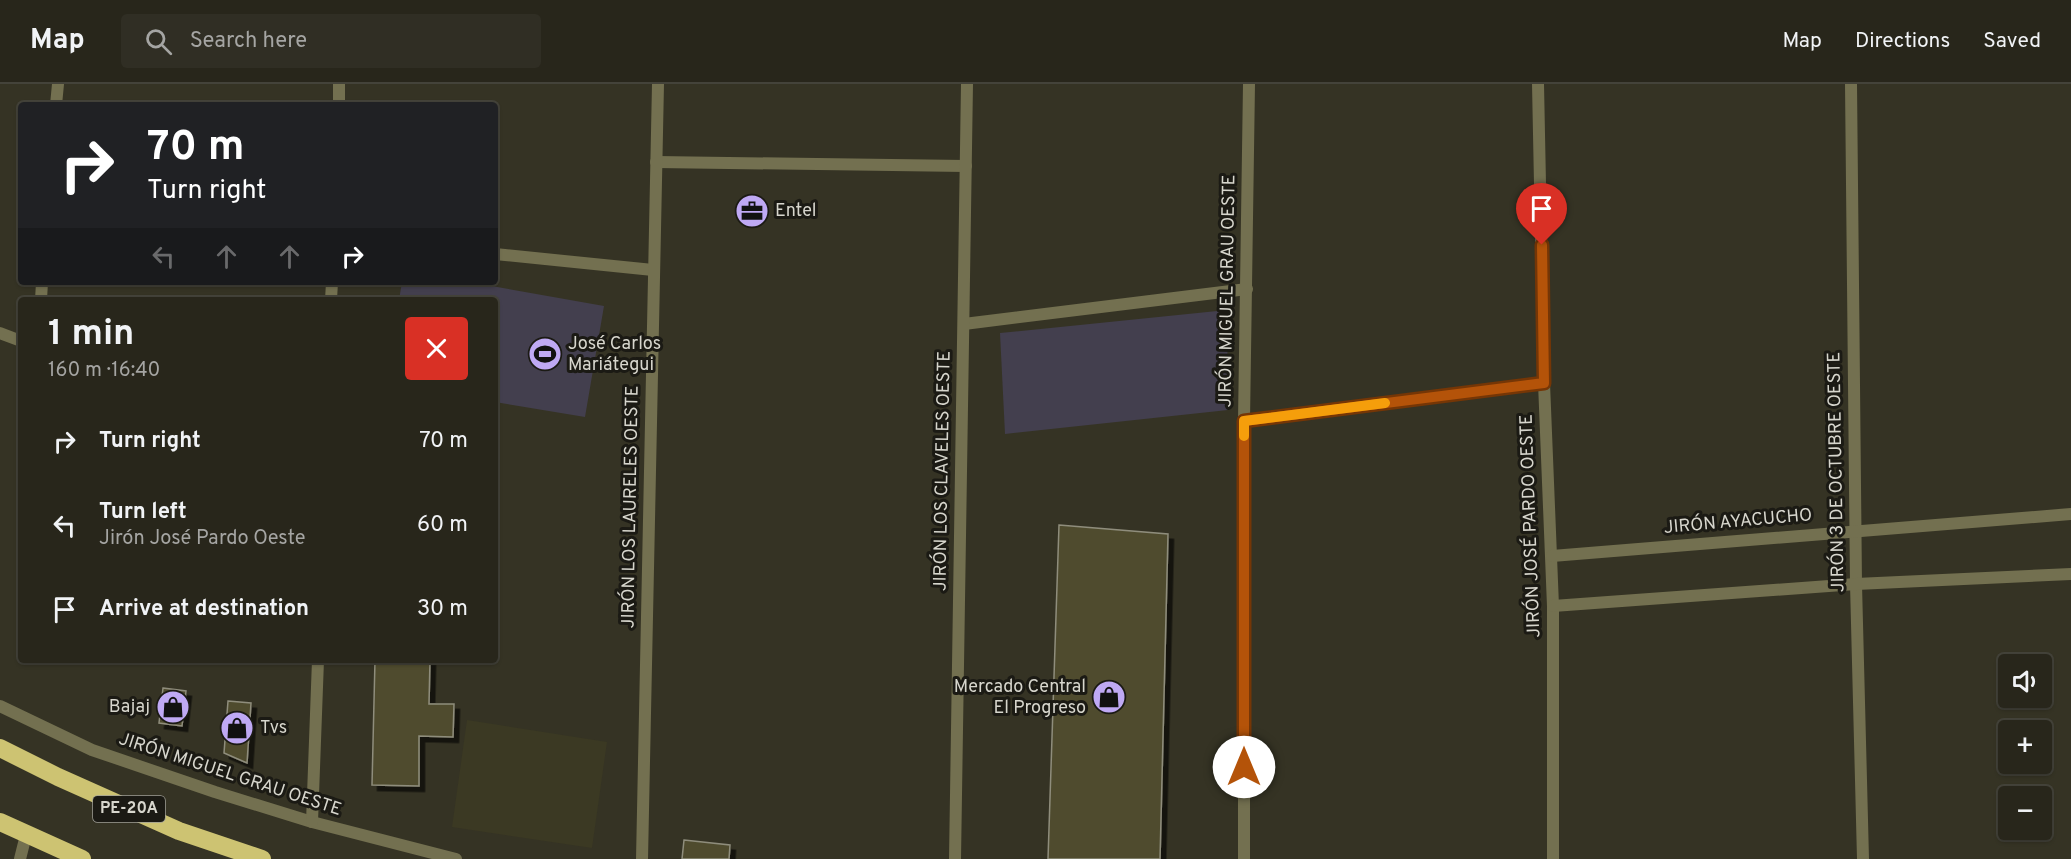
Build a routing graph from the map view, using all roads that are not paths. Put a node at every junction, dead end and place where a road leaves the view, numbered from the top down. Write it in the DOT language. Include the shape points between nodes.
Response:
graph roads {
  1 [pos="58,84"];
  2 [pos="339,84"];
  3 [pos="658,84"];
  4 [pos="967,84"];
  5 [pos="1249,84"];
  6 [pos="1538,84"];
  7 [pos="1851,84"];
  8 [pos="56,102"];
  9 [pos="339,102"];
  10 [pos="656,162"];
  11 [pos="966,166"];
  12 [pos="498,254"];
  13 [pos="653,270"];
  14 [pos="1247,289"];
  15 [pos="964,324"];
  16 [pos="0,333"];
  17 [pos="18,340"];
  18 [pos="1544,383"];
  19 [pos="1244,421"];
  20 [pos="2071,514"];
  21 [pos="1856,530"];
  22 [pos="1552,556"];
  23 [pos="2071,574"];
  24 [pos="1856,584"];
  25 [pos="1553,606"];
  26 [pos="318,663"];
  27 [pos="0,706"];
  28 [pos="0,748"];
  29 [pos="0,822"];
  30 [pos="312,822"];
  31 [pos="26,835"];
  32 [pos="20,859"];
  33 [pos="82,859"];
  34 [pos="262,859"];
  35 [pos="456,859"];
  36 [pos="642,859"];
  37 [pos="955,859"];
  38 [pos="1244,859"];
  39 [pos="1553,859"];
  40 [pos="1863,859"];
  1 -- 8 [label="street"];
  2 -- 9 [label="street"];
  3 -- 10 [label="street, JIRÓN LOS LAURELES OESTE"];
  4 -- 11 [label="street, JIRÓN LOS CLAVELES OESTE"];
  5 -- 14 [label="street, JIRÓN MIGUEL GRAU OESTE"];
  6 -- 18 [label="street, JIRÓN JOSÉ PARDO OESTE"];
  7 -- 21 [label="street, JIRÓN 3 DE OCTUBRE OESTE"];
  10 -- 11 [label="street"];
  10 -- 13 [label="street, JIRÓN LOS LAURELES OESTE"];
  11 -- 15 [label="street, JIRÓN LOS CLAVELES OESTE"];
  12 -- 13 [label="street"];
  13 -- 36 [label="street, JIRÓN LOS LAURELES OESTE"];
  14 -- 15 [label="street"];
  14 -- 19 [label="street, JIRÓN MIGUEL GRAU OESTE"];
  15 -- 37 [label="street, JIRÓN LOS CLAVELES OESTE"];
  16 -- 17 [label="street"];
  18 -- 19 [label="street"];
  18 -- 22 [label="street, JIRÓN JOSÉ PARDO OESTE"];
  19 -- 38 [label="street, JIRÓN MIGUEL GRAU OESTE"];
  20 -- 21 [label="street, JIRÓN AYACUCHO"];
  21 -- 22 [label="street, JIRÓN AYACUCHO"];
  21 -- 24 [label="street, JIRÓN 3 DE OCTUBRE OESTE"];
  22 -- 25 [label="street, JIRÓN JOSÉ PARDO OESTE"];
  23 -- 24 [label="street"];
  24 -- 25 [label="street"];
  24 -- 40 [label="street, JIRÓN 3 DE OCTUBRE OESTE"];
  25 -- 39 [label="street, JIRÓN JOSÉ PARDO OESTE"];
  26 -- 30 [label="street"];
  27 -- 30 [label="street, JIRÓN MIGUEL GRAU OESTE" via="92,750"];
  28 -- 34 [label="highway, PE-20A" via="179,831"];
  29 -- 31 [label="highway"];
  30 -- 35 [label="street, JIRÓN MIGUEL GRAU OESTE"];
  31 -- 32 [label="street"];
  31 -- 33 [label="highway"];
}
